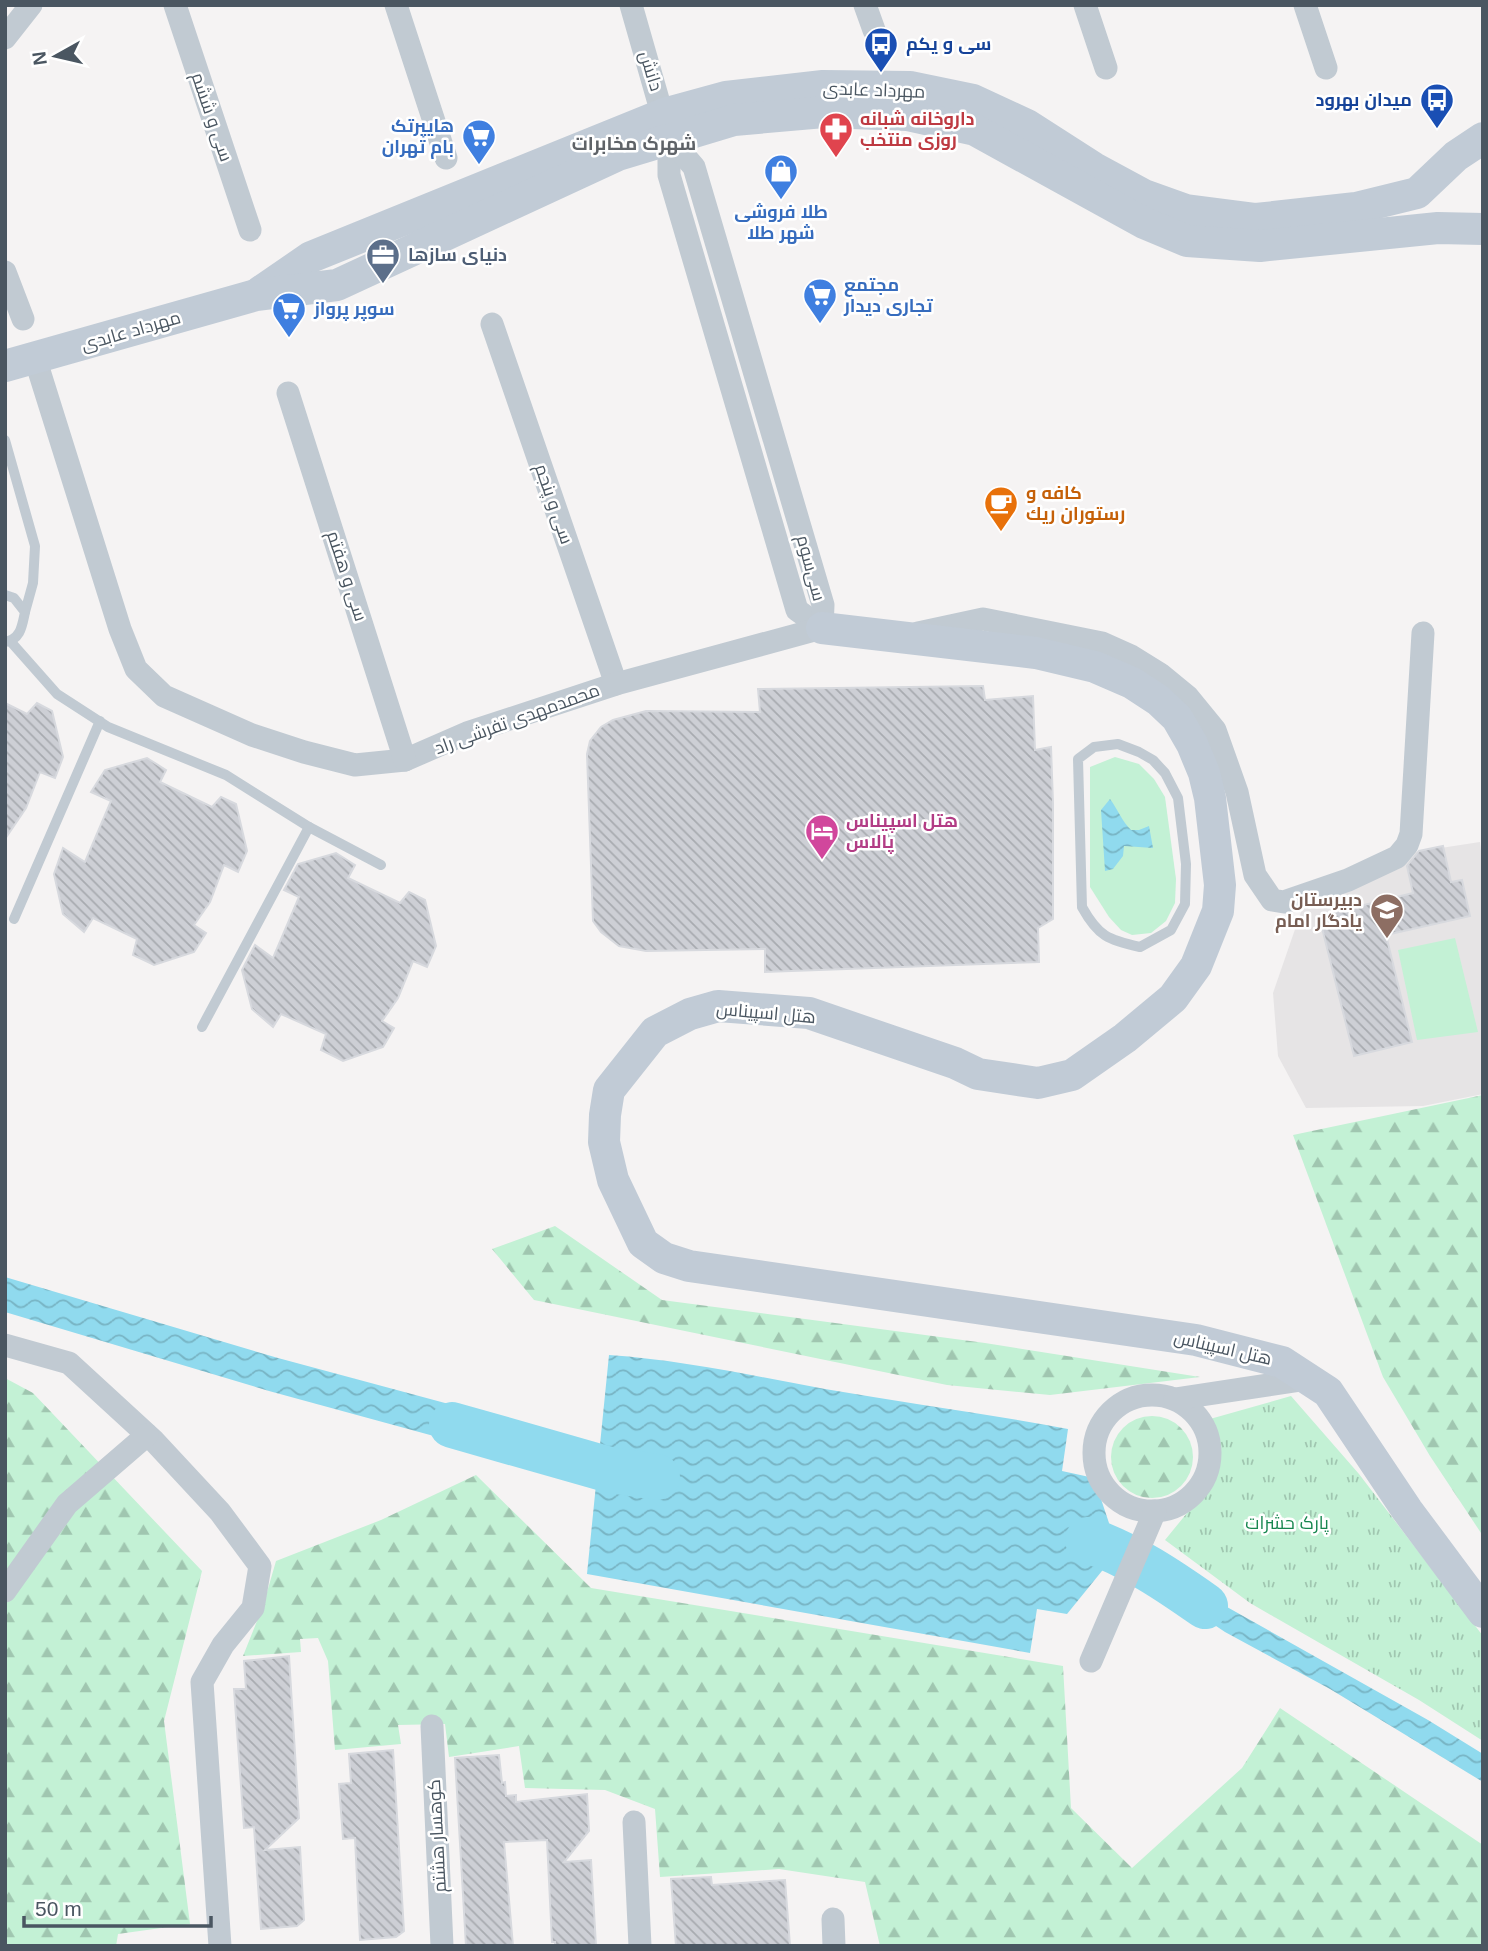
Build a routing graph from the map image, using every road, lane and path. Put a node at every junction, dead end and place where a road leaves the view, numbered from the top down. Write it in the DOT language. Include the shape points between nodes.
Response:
graph roads {
  1 [pos="31,5"];
  2 [pos="175,5"];
  3 [pos="396,5"];
  4 [pos="631,5"];
  5 [pos="866,5"];
  6 [pos="1085,5"];
  7 [pos="1305,5"];
  8 [pos="874,30"];
  9 [pos="5,38"];
  10 [pos="1106,68"];
  11 [pos="1326,68"];
  12 [pos="666,126"];
  13 [pos="1483,138"];
  14 [pos="446,158"];
  15 [pos="1483,229"];
  16 [pos="250,230"];
  17 [pos="5,272"];
  18 [pos="23,319"];
  19 [pos="492,324"];
  20 [pos="20,362"];
  21 [pos="288,393"];
  22 [pos="5,440"];
  23 [pos="5,595"];
  24 [pos="25,612"];
  25 [pos="822,628"];
  26 [pos="1423,633"];
  27 [pos="905,636"];
  28 [pos="8,642"];
  29 [pos="616,684"];
  30 [pos="100,722"];
  31 [pos="405,760"];
  32 [pos="1195,801"];
  33 [pos="309,827"];
  34 [pos="1202,864"];
  35 [pos="381,865"];
  36 [pos="14,919"];
  37 [pos="202,1027"];
  38 [pos="5,1345"];
  39 [pos="1308,1379"];
  40 [pos="1175,1399"];
  41 [pos="147,1435"];
  42 [pos="1155,1511"];
  43 [pos="5,1591"];
  44 [pos="1483,1612"];
  45 [pos="1091,1661"];
  46 [pos="432,1726"];
  47 [pos="634,1822"];
  48 [pos="833,1919"];
  49 [pos="220,1946"];
  50 [pos="442,1946"];
  51 [pos="640,1946"];
  52 [pos="834,1946"];
  1 -- 9 [label="street"];
  2 -- 16 [label="street, سی و ششم"];
  3 -- 14 [label="street"];
  4 -- 12 [label="street, دانش"];
  5 -- 8 [label="street"];
  6 -- 10 [label="street"];
  7 -- 11 [label="street"];
  12 -- 13 [label="street, مهرداد عابدی" via="726,97 823,86 910,87 973,100 1027,125 1144,195 1186,210 1256,219 1356,208 1417,193"];
  12 -- 15 [label="street, مهرداد عابدی" via="824,112 908,115 975,130 1144,223 1187,241 1259,246 1438,228"];
  12 -- 20 [label="street, مهرداد عابدی" via="618,155 337,285 256,295"];
  12 -- 25 [label="street, سی‌سوم" via="694,167 823,605"];
  17 -- 18 [label="street"];
  19 -- 29 [label="street, سی و پنجم"];
  20 -- 31 [label="street, محمدمهدی تفرشی راد" via="136,669 164,696 252,735 355,765"];
  21 -- 31 [label="street, سی و هفتم"];
  22 -- 24 [label="lane" via="35,546 33,583"];
  23 -- 24 [label="lane" via="15,598"];
  24 -- 28 [label="lane" via="20,634"];
  25 -- 27 [label="street, هتل اسپیناس"];
  25 -- 29 [label="street, محمدمهدی تفرشی راد"];
  26 -- 27 [label="street" via="1407,845 1397,857 1348,880 1284,902 1272,900 1255,875 1237,792 1215,730 1188,696 1160,674 1102,643 982,619"];
  27 -- 32 [label="street, هتل اسپیناس" via="1037,653 1095,667 1132,683 1177,718 1192,744 1204,773"];
  28 -- 30 [label="lane" via="57,694"];
  29 -- 31 [label="street, محمدمهدی تفرشی راد" via="467,733"];
  30 -- 33 [label="lane" via="226,775"];
  30 -- 36 [label="lane"];
  32 -- 34 [label="street, هتل اسپیناس"];
  32 -- 34 [label="lane" via="1153,760 1118,744 1094,747 1078,759 1082,907 1093,927 1114,942 1140,947 1171,930"];
  33 -- 35 [label="lane"];
  33 -- 37 [label="lane"];
  34 -- 39 [label="street, هتل اسپیناس" via="1220,885 1218,911 1196,966 1173,998 1072,1075 1038,1083 978,1074 808,1013 718,1006 655,1032 609,1090 604,1142 613,1180 643,1243 664,1258 689,1266 1196,1340 1282,1362"];
  38 -- 41 [label="street" via="69,1363"];
  39 -- 40 [label="street"];
  39 -- 44 [label="street, هتل اسپیناس" via="1328,1392"];
  40 -- 42 [label="street" via="1203,1424 1209,1462 1203,1481 1191,1496"];
  40 -- 42 [label="street" via="1157,1394 1121,1404 1107,1416 1094,1451 1105,1487 1135,1508"];
  41 -- 43 [label="street" via="67,1504"];
  41 -- 49 [label="street" via="220,1512 260,1566 253,1608 223,1645 202,1682"];
  42 -- 45 [label="street"];
  46 -- 50 [label="street, کوهسار هشتم"];
  47 -- 51 [label="street"];
  48 -- 52 [label="street"];
}
